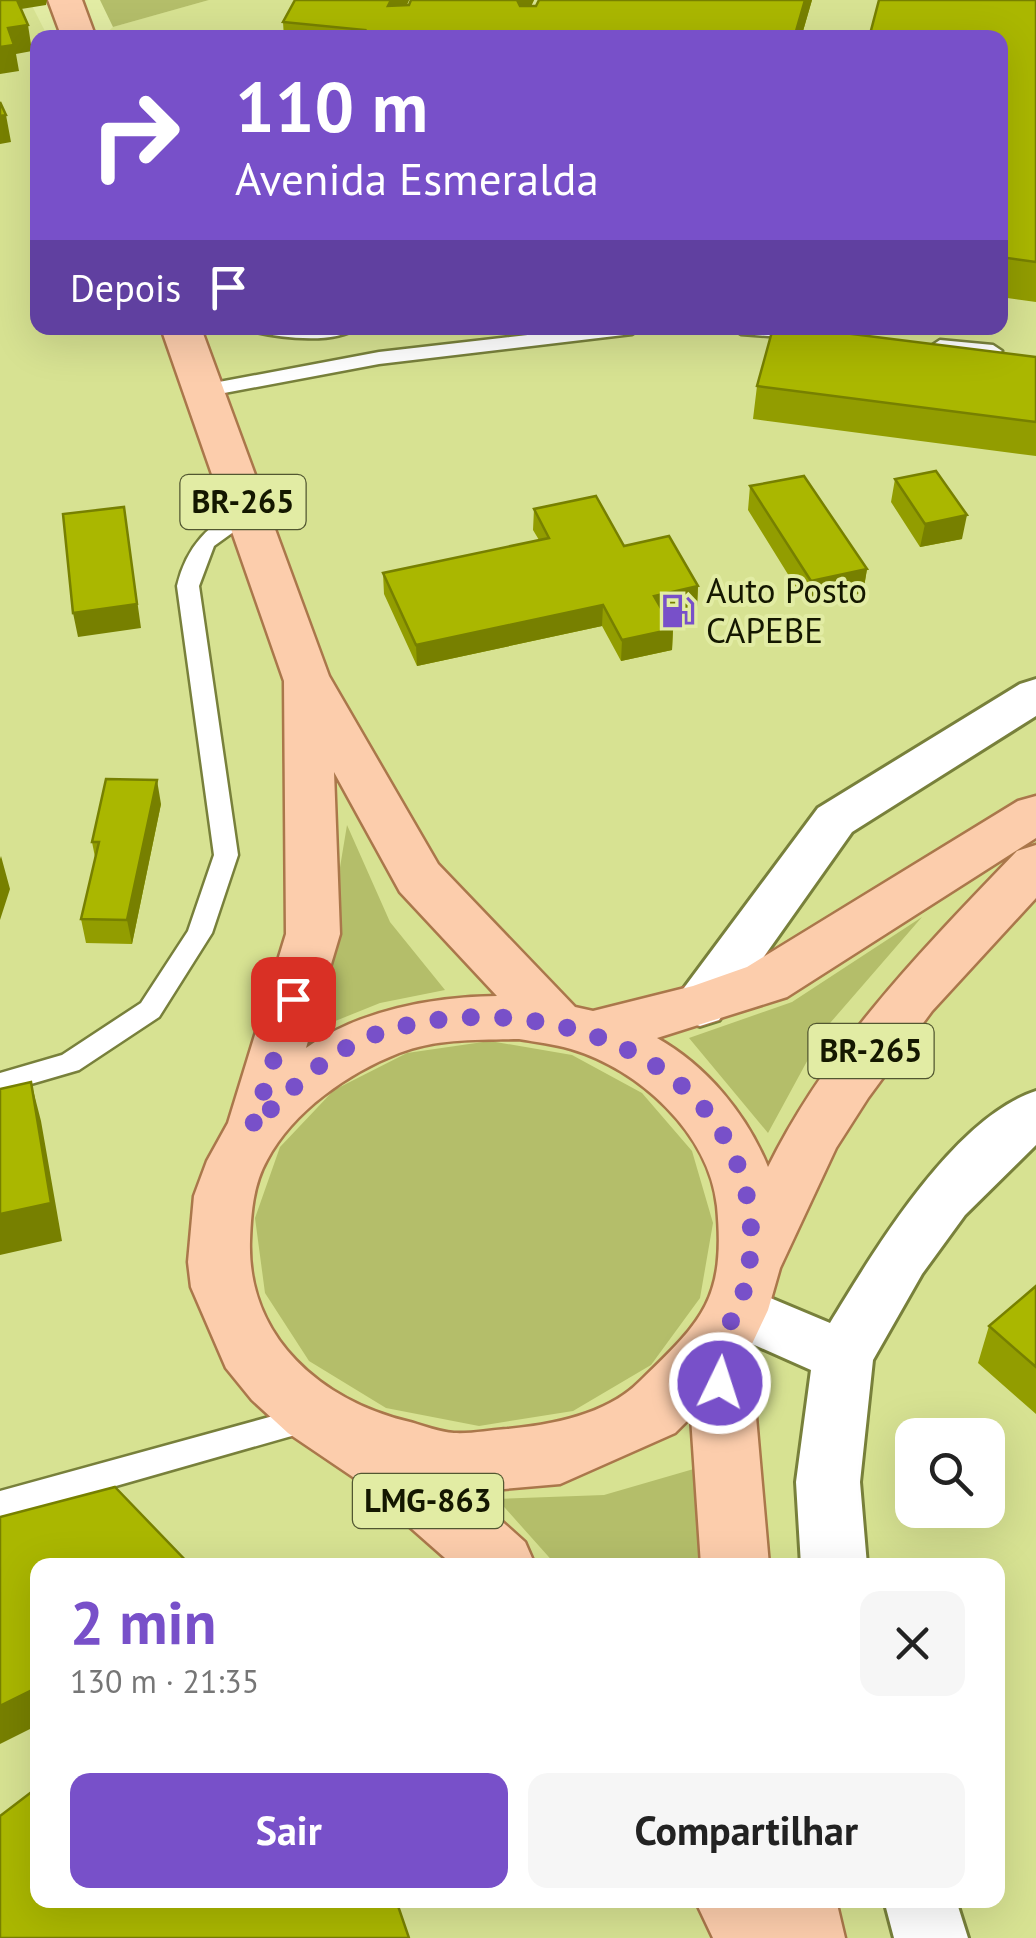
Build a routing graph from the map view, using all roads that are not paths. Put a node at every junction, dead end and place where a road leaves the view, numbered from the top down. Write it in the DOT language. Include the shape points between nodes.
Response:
graph roads {
  1 [pos="65,0"];
  2 [pos="76,30"];
  3 [pos="184,335"];
  4 [pos="573,335"];
  5 [pos="916,344"];
  6 [pos="993,351"];
  7 [pos="204,391"];
  8 [pos="247,515"];
  9 [pos="305,676"];
  10 [pos="1036,695"];
  11 [pos="1036,814"];
  12 [pos="1036,864"];
  13 [pos="700,1006"];
  14 [pos="574,1027"];
  15 [pos="0,1083"];
  16 [pos="1036,1113"];
  17 [pos="252,1128"];
  18 [pos="735,1308"];
  19 [pos="842,1356"];
  20 [pos="336,1428"];
  21 [pos="0,1505"];
  22 [pos="493,1558"];
  23 [pos="734,1558"];
  24 [pos="833,1558"];
  25 [pos="737,1908"];
  26 [pos="800,1908"];
  27 [pos="922,1908"];
  28 [pos="754,1938"];
  29 [pos="807,1938"];
  30 [pos="931,1938"];
  1 -- 2 [label="main road"];
  3 -- 7 [label="main road, BR-265"];
  4 -- 7 [label="lane" via="395,356"];
  5 -- 6 [label="lane"];
  7 -- 8 [label="main road, BR-265"];
  8 -- 9 [label="main road, BR-265"];
  8 -- 15 [label="lane" via="209,536 194,557 188,586 226,855 200,933 150,1010 70,1063"];
  9 -- 14 [label="main road, BR-265" via="418,878"];
  9 -- 17 [label="main road, BR-265" via="313,934"];
  10 -- 13 [label="street" via="835,820"];
  11 -- 13 [label="main road" via="767,982"];
  12 -- 18 [label="main road, BR-265" via="912,996 848,1082 812,1136"];
  13 -- 14 [label="main road"];
  14 -- 17 [label="main road" via="469,1015 384,1031 309,1070"];
  14 -- 18 [label="main road" via="650,1062 698,1102 732,1151 749,1208"];
  16 -- 19 [label="street" via="945,1198"];
  17 -- 20 [label="main road, BR-265" via="220,1200 220,1279 252,1354"];
  18 -- 19 [label="street"];
  18 -- 20 [label="main road, BR-265" via="652,1413 560,1454 455,1464"];
  18 -- 23 [label="main road"];
  19 -- 24 [label="street" via="828,1482"];
  20 -- 21 [label="lane"];
  20 -- 22 [label="main road, LMG-863"];
  25 -- 28 [label="main road"];
  26 -- 29 [label="main road"];
  27 -- 30 [label="street"];
}
